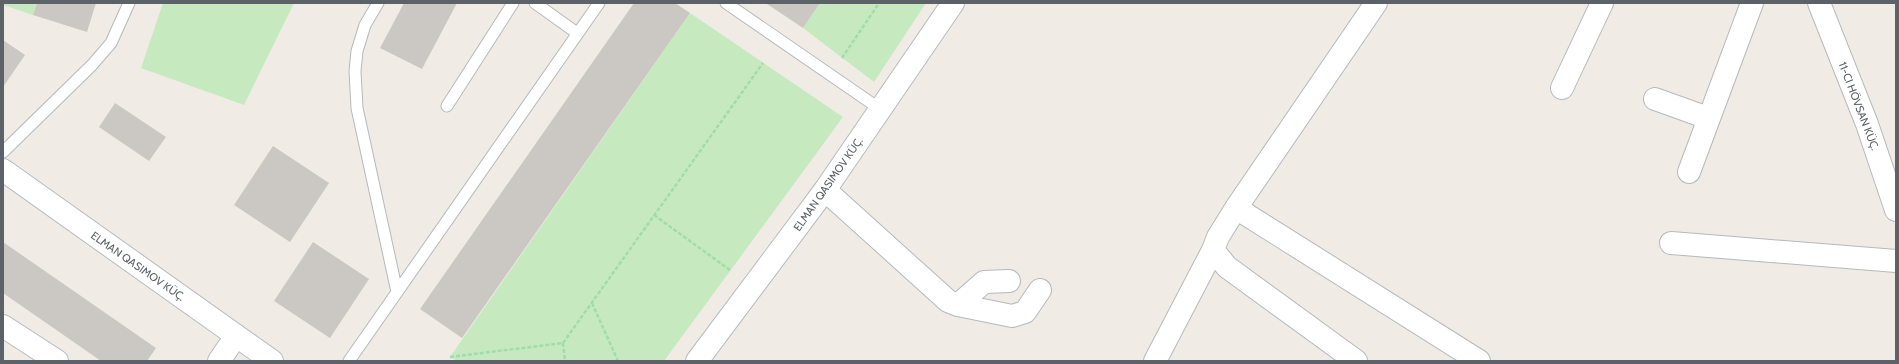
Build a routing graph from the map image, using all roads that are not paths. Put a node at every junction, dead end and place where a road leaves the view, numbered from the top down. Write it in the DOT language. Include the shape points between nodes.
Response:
graph roads {
  1 [pos="129,3"];
  2 [pos="378,3"];
  3 [pos="513,3"];
  4 [pos="535,3"];
  5 [pos="599,3"];
  6 [pos="726,3"];
  7 [pos="953,3"];
  8 [pos="1376,3"];
  9 [pos="1602,3"];
  10 [pos="1752,3"];
  11 [pos="1819,3"];
  12 [pos="577,33"];
  13 [pos="1562,88"];
  14 [pos="1655,99"];
  15 [pos="447,106"];
  16 [pos="880,109"];
  17 [pos="1708,118"];
  18 [pos="3,152"];
  19 [pos="3,170"];
  20 [pos="1689,172"];
  21 [pos="825,190"];
  22 [pos="1236,208"];
  23 [pos="1896,210"];
  24 [pos="1671,243"];
  25 [pos="1213,250"];
  26 [pos="1896,261"];
  27 [pos="1009,281"];
  28 [pos="1040,290"];
  29 [pos="397,292"];
  30 [pos="958,305"];
  31 [pos="3,326"];
  32 [pos="236,336"];
  33 [pos="57,361"];
  34 [pos="219,361"];
  35 [pos="272,361"];
  36 [pos="349,361"];
  37 [pos="697,361"];
  38 [pos="1155,361"];
  39 [pos="1356,361"];
  40 [pos="1479,361"];
  1 -- 18 [label="lane" via="111,43"];
  2 -- 29 [label="lane" via="365,25 357,51 357,108"];
  3 -- 15 [label="lane"];
  4 -- 12 [label="lane"];
  5 -- 12 [label="lane"];
  6 -- 16 [label="lane"];
  7 -- 16 [label="street"];
  8 -- 22 [label="street"];
  9 -- 13 [label="street"];
  10 -- 17 [label="street"];
  11 -- 23 [label="street, 11-CI HÖVSAN KÜÇ." via="1868,124"];
  12 -- 29 [label="lane"];
  14 -- 17 [label="street"];
  16 -- 21 [label="street"];
  17 -- 20 [label="street"];
  19 -- 32 [label="street"];
  21 -- 30 [label="street" via="948,301"];
  21 -- 37 [label="street"];
  22 -- 25 [label="street"];
  22 -- 40 [label="street"];
  24 -- 26 [label="street"];
  25 -- 38 [label="street"];
  25 -- 39 [label="street" via="1227,266"];
  27 -- 30 [label="street" via="984,282"];
  28 -- 30 [label="street" via="1025,312 1012,316"];
  29 -- 36 [label="lane"];
  31 -- 33 [label="street"];
  32 -- 34 [label="street"];
  32 -- 35 [label="street"];
}
